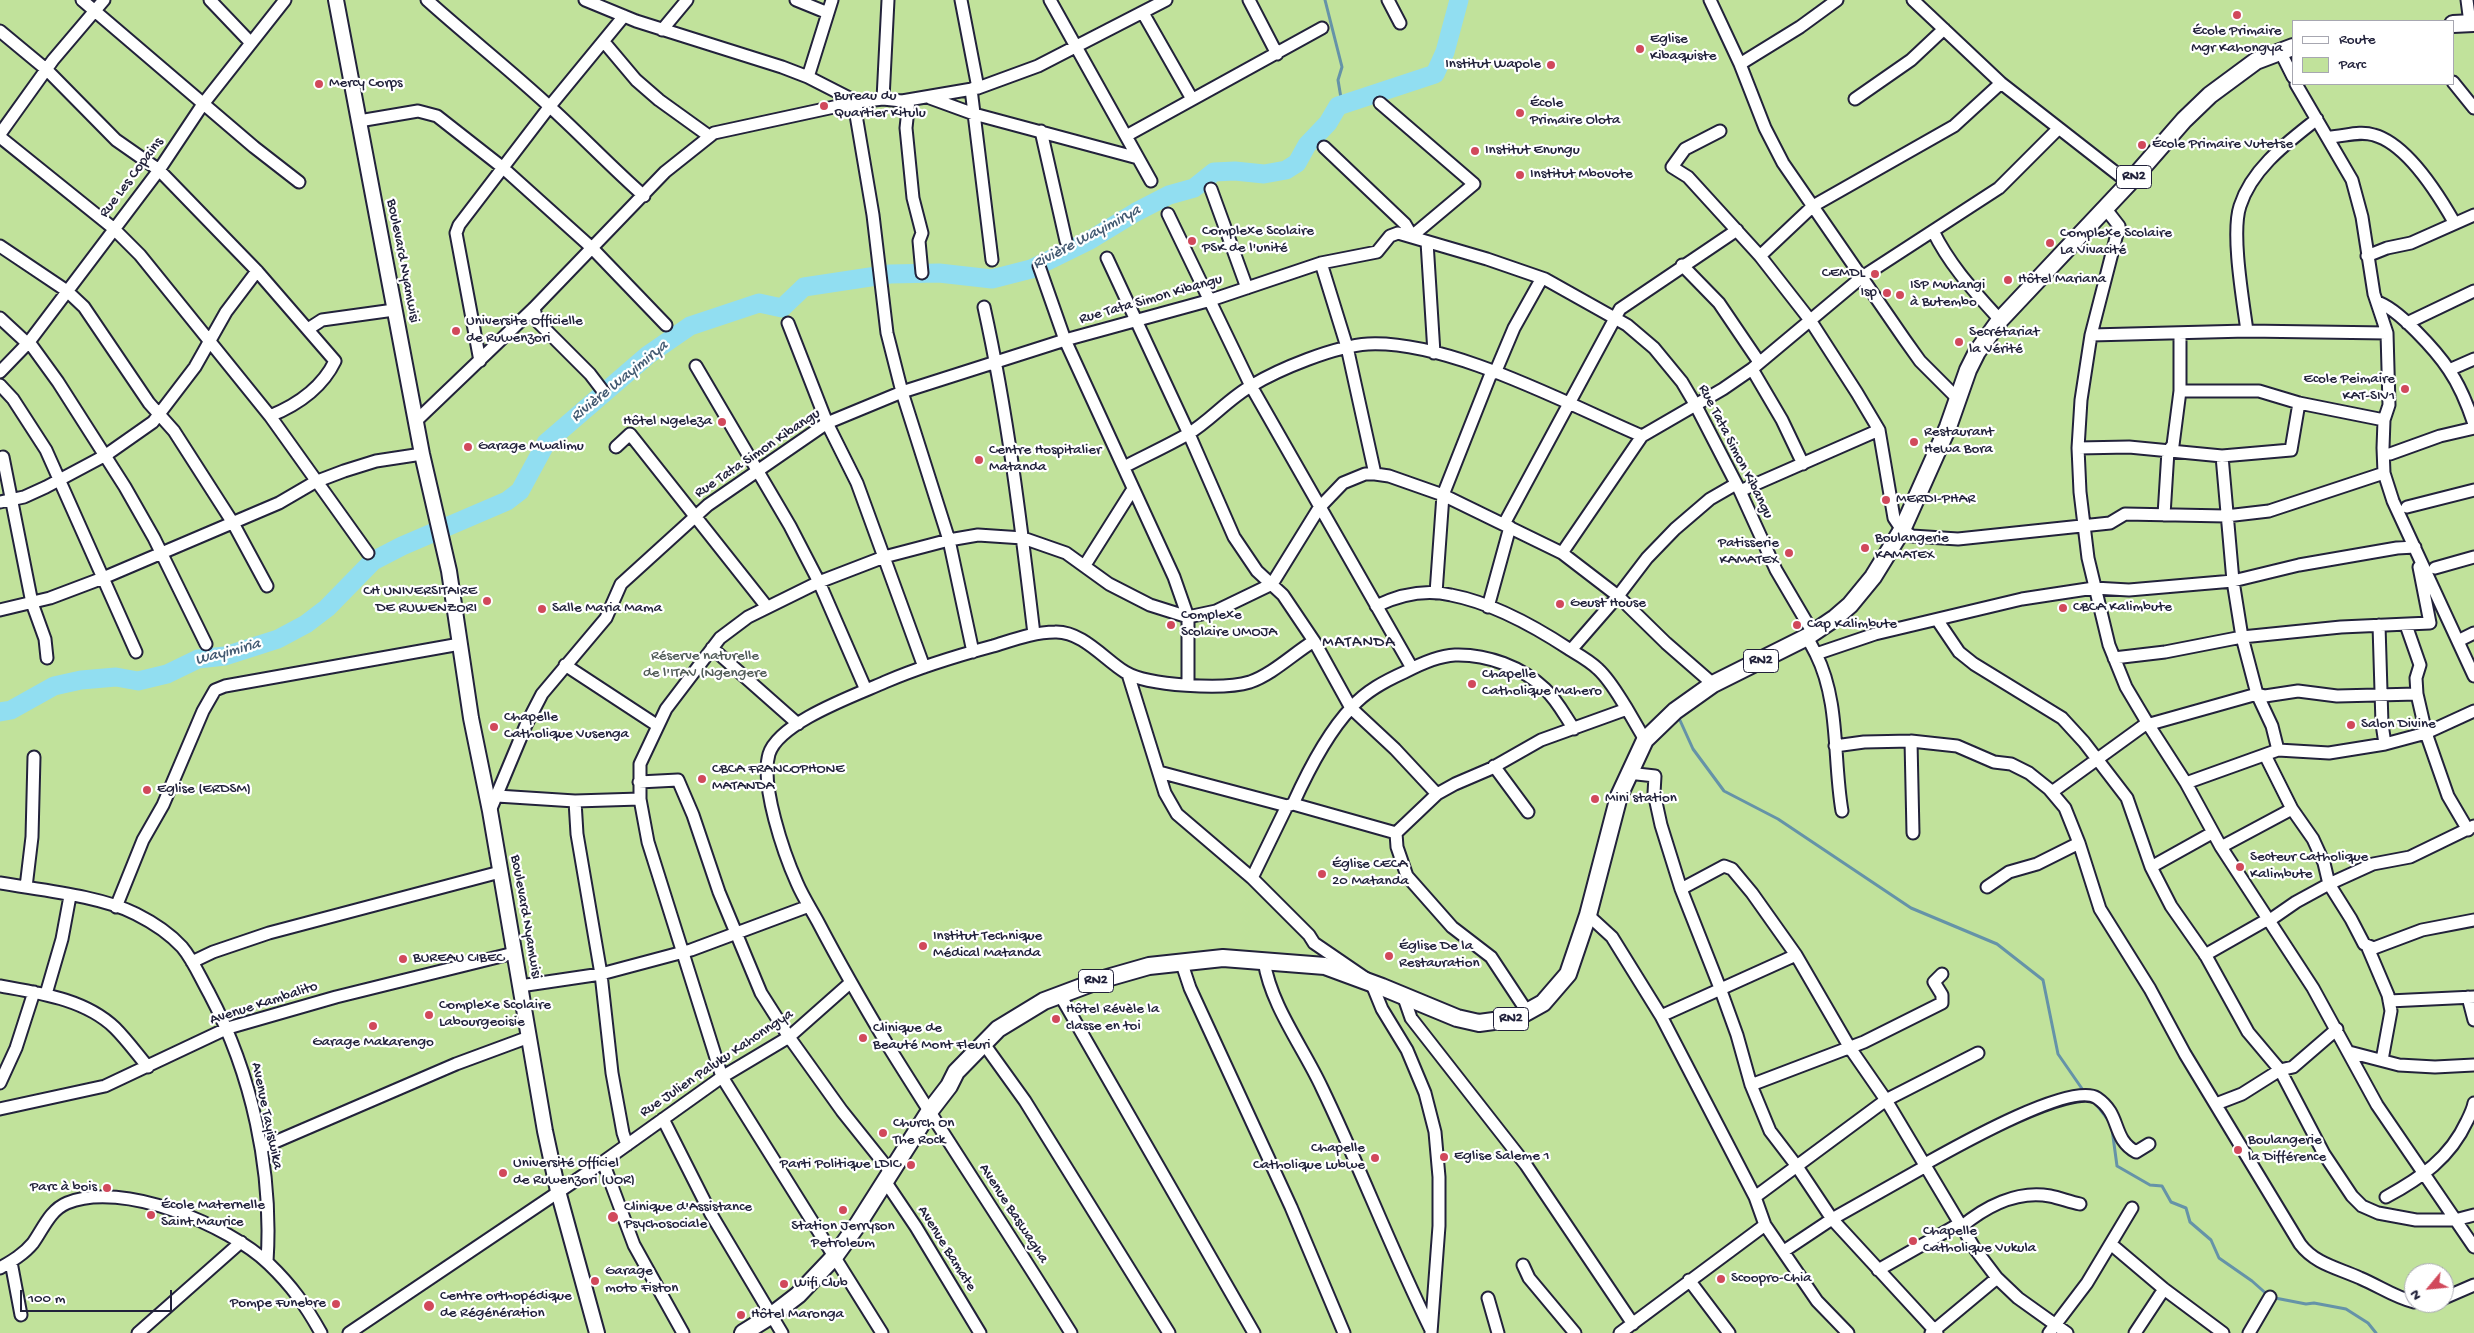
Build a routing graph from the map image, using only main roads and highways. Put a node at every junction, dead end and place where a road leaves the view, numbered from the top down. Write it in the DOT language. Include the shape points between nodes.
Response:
graph roads {
  1 [pos="336,0"];
  2 [pos="2472,23"];
  3 [pos="2454,24"];
  4 [pos="2287,50"];
  5 [pos="597,1333"];
  6 [pos="743,1333"];
  1 -- 5 [label="main road, Boulevard Nyamwisi" via="422,454 449,571 471,718 558,1191"];
  2 -- 3 [label="highway"];
  4 -- 6 [label="highway, RN2" via="2256,61 2210,95 2000,320 1977,352 1902,530 1873,577 1850,605 1810,635 1714,684 1675,711 1645,740 1619,796 1588,915 1568,974 1544,1003 1528,1013 1498,1022 1479,1023 1456,1018 1325,966 1223,958 1149,966 1060,995 998,1029 956,1072 835,1256 804,1290"];
}
